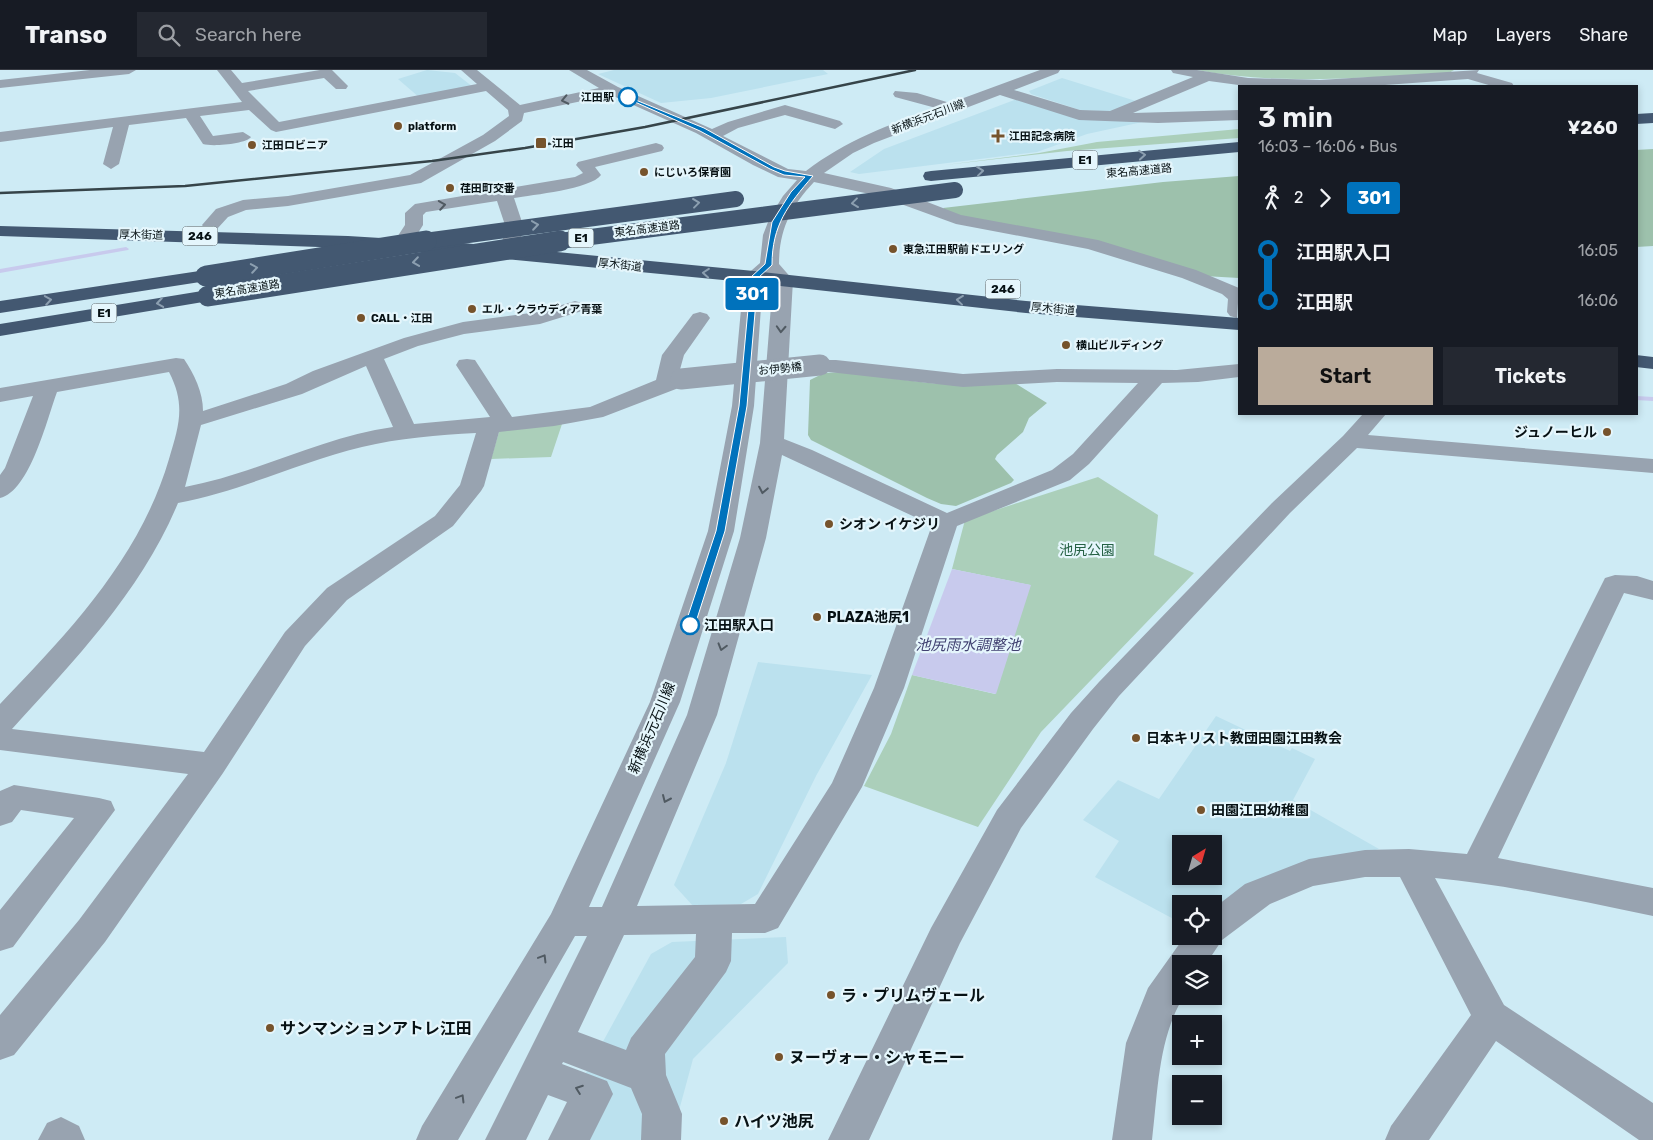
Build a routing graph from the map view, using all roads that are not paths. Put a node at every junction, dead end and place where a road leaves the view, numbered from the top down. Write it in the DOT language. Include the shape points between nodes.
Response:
graph roads {
  1 [pos="7,70"];
  2 [pos="129,70"];
  3 [pos="224,70"];
  4 [pos="468,70"];
  5 [pos="1053,70"];
  6 [pos="1178,70"];
  7 [pos="1469,72"];
  8 [pos="572,76"];
  9 [pos="1206,77"];
  10 [pos="21,82"];
  11 [pos="0,84"];
  12 [pos="1277,85"];
  13 [pos="1304,85"];
  14 [pos="1504,85"];
  15 [pos="341,86"];
  16 [pos="488,86"];
  17 [pos="239,88"];
  18 [pos="612,90"];
  19 [pos="1000,90"];
  20 [pos="521,92"];
  21 [pos="900,94"];
  22 [pos="501,96"];
  23 [pos="252,105"];
  24 [pos="950,108"];
  25 [pos="516,110"];
  26 [pos="190,113"];
  27 [pos="1238,115"];
  28 [pos="1112,116"];
  29 [pos="1653,118"];
  30 [pos="1638,119"];
  31 [pos="122,121"];
  32 [pos="835,124"];
  33 [pos="1653,133"];
  34 [pos="1638,134"];
  35 [pos="712,135"];
  36 [pos="0,137"];
  37 [pos="243,137"];
  38 [pos="1238,147"];
  39 [pos="656,148"];
  40 [pos="1238,163"];
  41 [pos="110,164"];
  42 [pos="810,176"];
  43 [pos="776,194"];
  44 [pos="504,195"];
  45 [pos="756,196"];
  46 [pos="0,218"];
  47 [pos="211,225"];
  48 [pos="0,231"];
  49 [pos="405,240"];
  50 [pos="506,247"];
  51 [pos="769,274"];
  52 [pos="0,307"];
  53 [pos="575,307"];
  54 [pos="1238,316"];
  55 [pos="700,318"];
  56 [pos="0,330"];
  57 [pos="1638,348"];
  58 [pos="1653,350"];
  59 [pos="372,356"];
  60 [pos="1638,361"];
  61 [pos="1653,363"];
  62 [pos="467,365"];
  63 [pos="1238,370"];
  64 [pos="1156,377"];
  65 [pos="673,381"];
  66 [pos="48,386"];
  67 [pos="0,395"];
  68 [pos="1374,415"];
  69 [pos="190,421"];
  70 [pos="498,424"];
  71 [pos="406,431"];
  72 [pos="1351,441"];
  73 [pos="772,443"];
  74 [pos="1653,466"];
  75 [pos="0,491"];
  76 [pos="169,497"];
  77 [pos="946,522"];
  78 [pos="1653,591"];
  79 [pos="0,723"];
  80 [pos="0,739"];
  81 [pos="212,765"];
  82 [pos="0,813"];
  83 [pos="1409,862"];
  84 [pos="1477,867"];
  85 [pos="1653,902"];
  86 [pos="714,919"];
  87 [pos="1222,919"];
  88 [pos="613,921"];
  89 [pos="565,922"];
  90 [pos="0,936"];
  91 [pos="1199,945"];
  92 [pos="1191,955"];
  93 [pos="1172,982"];
  94 [pos="1491,1017"];
  95 [pos="0,1043"];
  96 [pos="546,1057"];
  97 [pos="646,1075"];
  98 [pos="1653,1126"];
  99 [pos="58,1140"];
  100 [pos="66,1140"];
  101 [pos="436,1140"];
  102 [pos="505,1140"];
  103 [pos="568,1140"];
  104 [pos="661,1140"];
  105 [pos="848,1140"];
  106 [pos="1132,1140"];
  107 [pos="1405,1140"];
  1 -- 10 [label="street"];
  2 -- 10 [label="street"];
  3 -- 17 [label="street"];
  4 -- 16 [label="street"];
  5 -- 19 [label="street, 新横浜元石川線"];
  6 -- 9 [label="street"];
  7 -- 13 [label="street" via="1464,76"];
  7 -- 14 [label="street"];
  8 -- 18 [label="street" via="590,78"];
  9 -- 12 [label="street"];
  9 -- 28 [label="street"];
  10 -- 11 [label="street"];
  15 -- 17 [label="street" via="327,73"];
  16 -- 22 [label="street"];
  16 -- 23 [label="street" via="276,127"];
  17 -- 23 [label="street"];
  18 -- 25 [label="street, one-way"];
  18 -- 35 [label="street"];
  19 -- 24 [label="street, 新横浜元石川線"];
  19 -- 28 [label="street" via="1079,115"];
  20 -- 22 [label="street"];
  21 -- 24 [label="street"];
  22 -- 25 [label="street"];
  23 -- 26 [label="street"];
  24 -- 42 [label="street, 新横浜元石川線" via="879,136"];
  25 -- 47 [label="street" via="516,118 506,126 415,179 243,205 222,213"];
  26 -- 31 [label="street"];
  26 -- 37 [label="street" via="209,141"];
  27 -- 28 [label="street"];
  29 -- 30 [label="highway"];
  31 -- 36 [label="street"];
  31 -- 41 [label="street"];
  32 -- 35 [label="street" via="785,110 732,125"];
  33 -- 34 [label="highway"];
  35 -- 42 [label="street" via="778,171"];
  43 -- 38 [label="highway, 東名高速道路 / E1, one-way"];
  39 -- 44 [label="street" via="584,165 593,175 579,181"];
  40 -- 56 [label="highway, 東名高速道路 / E1, one-way, bridge" via="955,190 578,238"];
  42 -- 51 [label="street, 新横浜元石川線" via="793,193 775,222"];
  42 -- 54 [label="street" via="886,192 956,219 1091,244 1190,274 1238,297"];
  49 -- 44 [label="street, one-way" via="414,224 414,213 421,208"];
  44 -- 50 [label="street" via="513,222"];
  52 -- 45 [label="highway, 東名高速道路 / E1, one-way, bridge" via="358,250"];
  46 -- 47 [label="highway, 厚木街道 / 246"];
  47 -- 49 [label="highway, 厚木街道 / 246"];
  48 -- 49 [label="highway, 厚木街道 / 246"];
  49 -- 50 [label="highway, 厚木街道 / 246"];
  50 -- 51 [label="highway, 厚木街道 / 246"];
  51 -- 54 [label="highway, 厚木街道 / 246" via="1026,307"];
  51 -- 73 [label="street, one-way" via="776,406"];
  51 -- 89 [label="street, 新横浜元石川線" via="721,531 666,702"];
  53 -- 59 [label="street" via="540,318 451,330"];
  55 -- 65 [label="street" via="672,355 666,374"];
  57 -- 58 [label="highway"];
  59 -- 69 [label="street" via="294,389"];
  59 -- 71 [label="street"];
  60 -- 61 [label="highway"];
  62 -- 70 [label="street"];
  63 -- 64 [label="street, お伊勢橋"];
  64 -- 65 [label="street, お伊勢橋, bridge" via="1044,374 949,380 820,365"];
  64 -- 77 [label="street" via="1081,460 1061,475"];
  65 -- 70 [label="street" via="631,401 584,415"];
  66 -- 67 [label="street"];
  66 -- 69 [label="street" via="176,364 191,396"];
  66 -- 75 [label="street" via="17,469"];
  68 -- 72 [label="street"];
  69 -- 76 [label="street" via="181,465"];
  70 -- 71 [label="street"];
  70 -- 81 [label="street" via="472,486 444,521 337,594 294,639"];
  71 -- 76 [label="street" via="348,444 198,493"];
  72 -- 74 [label="street"];
  72 -- 105 [label="street" via="1281,508 1109,689 1009,819 944,938"];
  73 -- 77 [label="street"];
  73 -- 88 [label="street, one-way" via="753,538 702,716"];
  76 -- 79 [label="street" via="139,556 87,627"];
  77 -- 86 [label="street" via="889,688 846,787 765,918"];
  78 -- 84 [label="street" via="1637,585 1615,584"];
  80 -- 81 [label="street"];
  81 -- 95 [label="street" via="92,931"];
  82 -- 90 [label="street" via="14,797 99,810"];
  83 -- 84 [label="street"];
  83 -- 87 [label="street" via="1337,867 1297,876 1262,890"];
  83 -- 94 [label="street"];
  84 -- 85 [label="street"];
  86 -- 88 [label="street"];
  86 -- 97 [label="street" via="714,960 645,1050"];
  88 -- 89 [label="street"];
  88 -- 96 [label="street"];
  101 -- 89 [label="street, 新横浜元石川線, one-way"];
  91 -- 92 [label="street"];
  93 -- 106 [label="street" via="1160,1000 1145,1043"];
  94 -- 98 [label="street"];
  94 -- 107 [label="street"];
  96 -- 97 [label="street"];
  96 -- 102 [label="street"];
  103 -- 96 [label="street, one-way" via="593,1094"];
  97 -- 104 [label="street" via="662,1114"];
  99 -- 100 [label="street" via="61,1137"];
}
